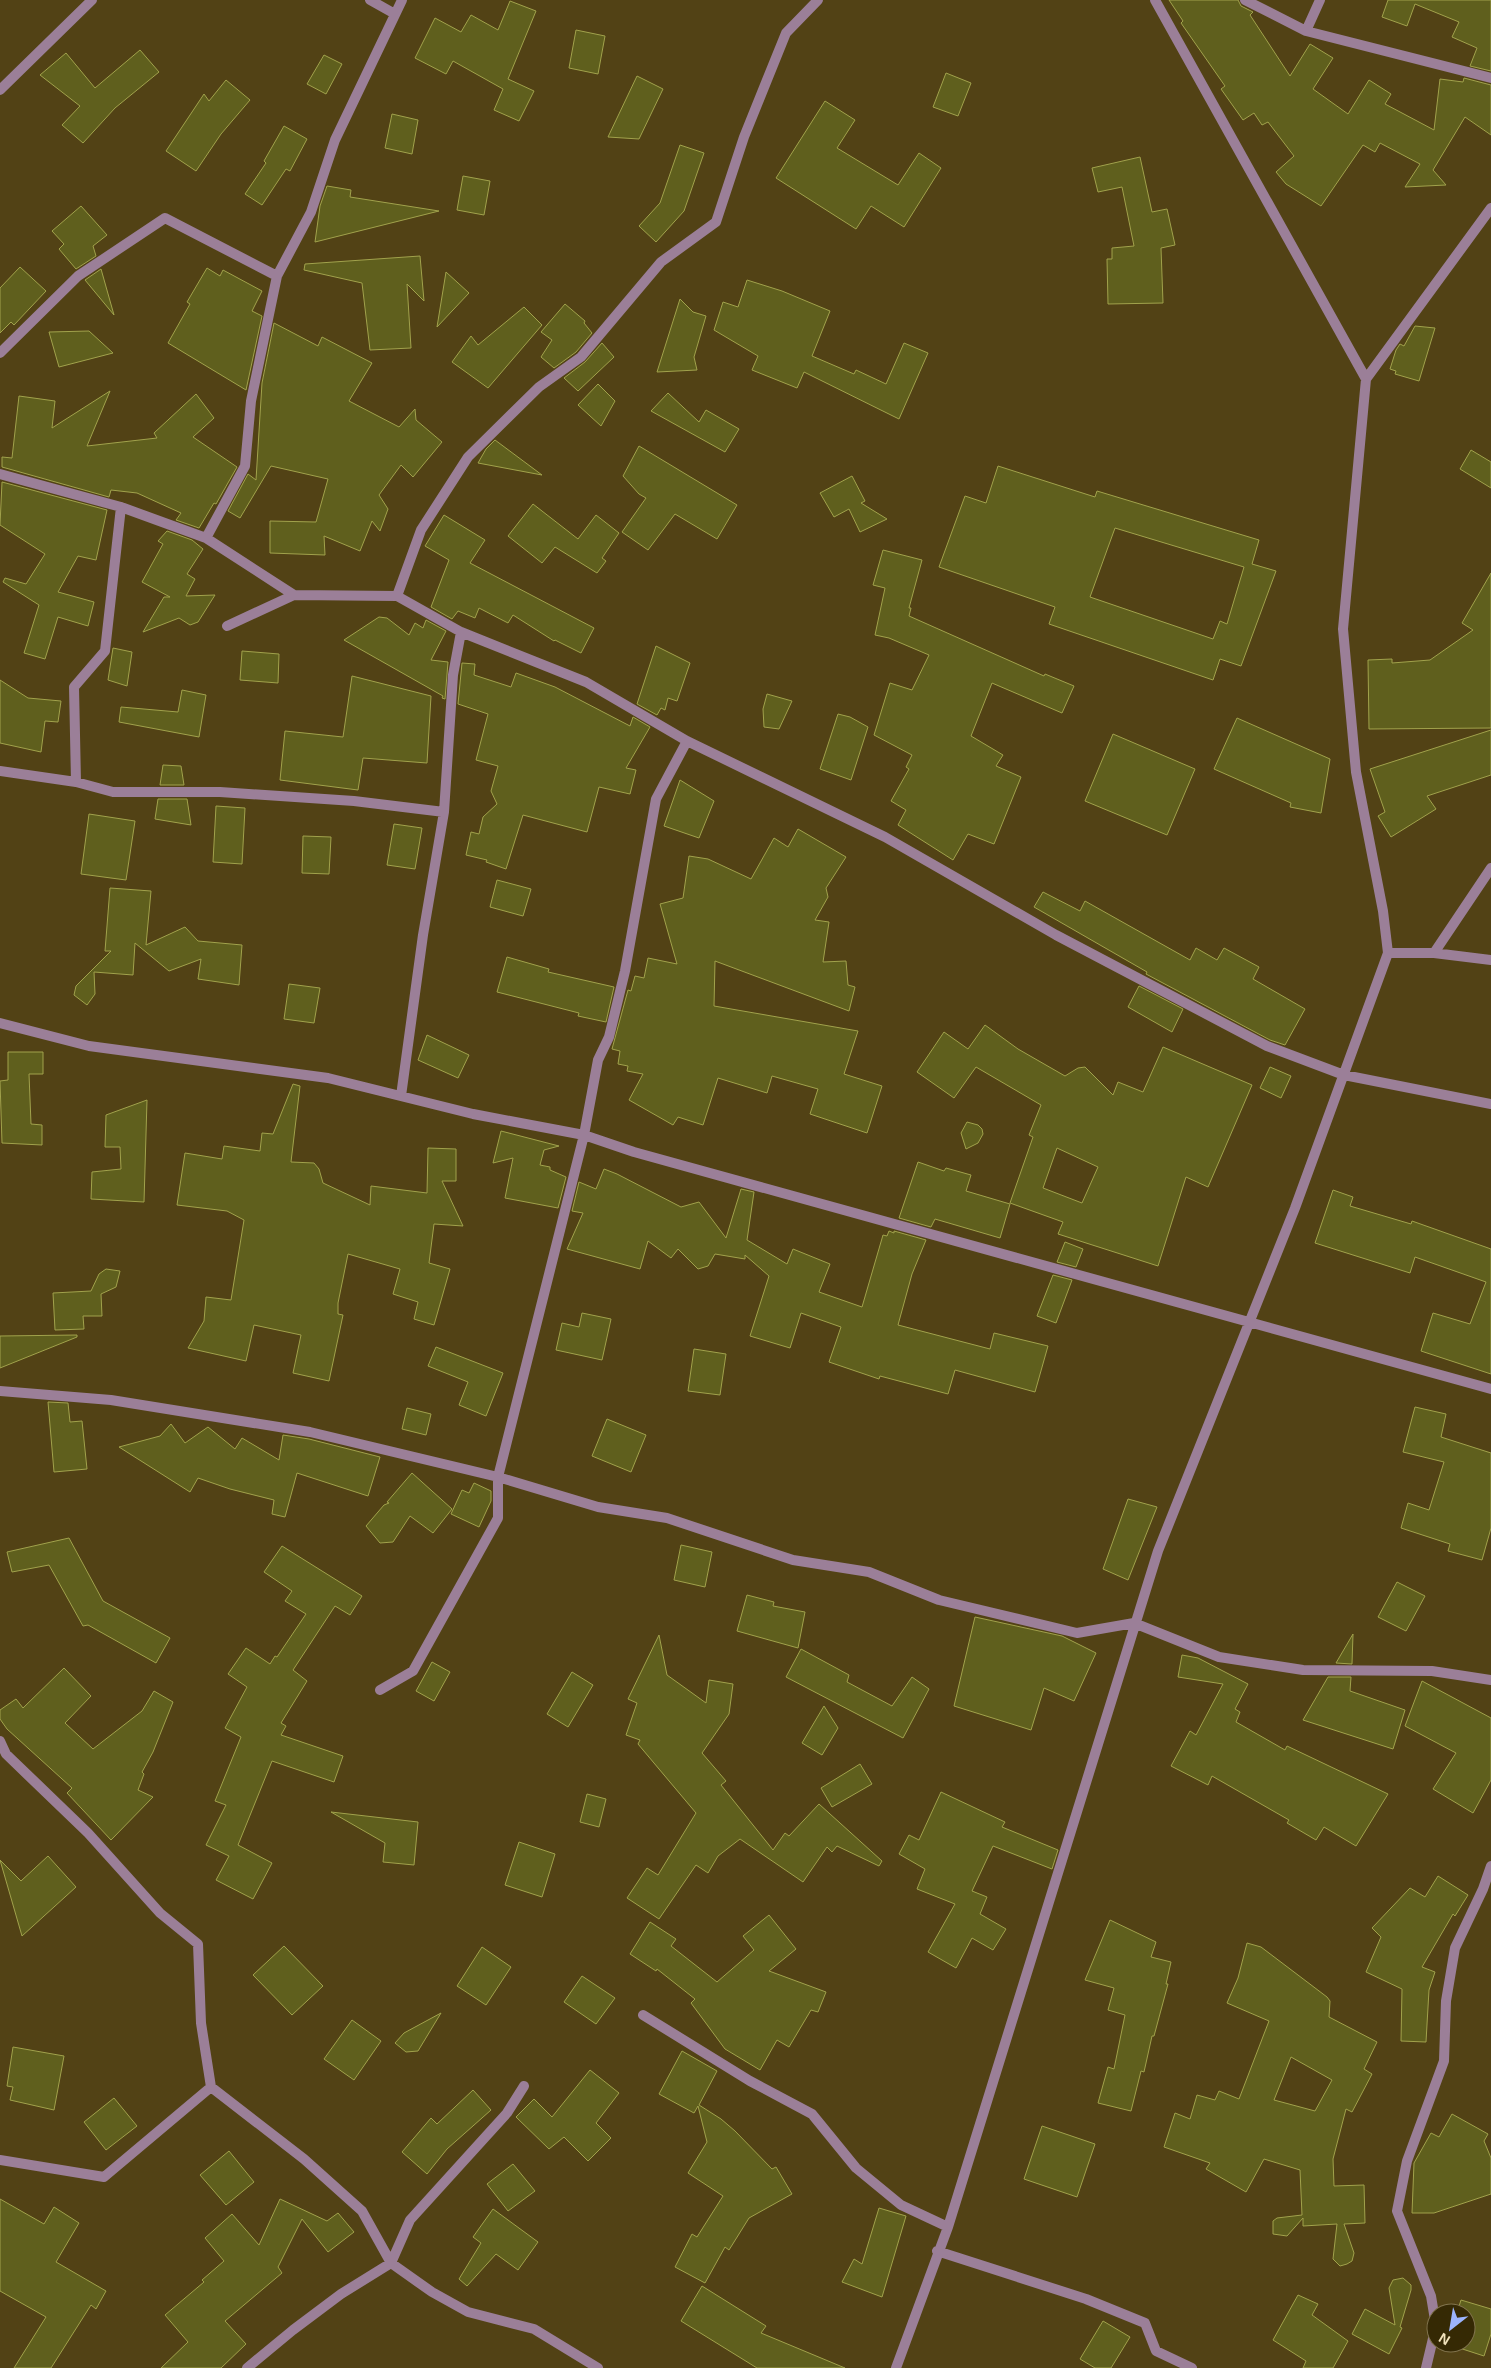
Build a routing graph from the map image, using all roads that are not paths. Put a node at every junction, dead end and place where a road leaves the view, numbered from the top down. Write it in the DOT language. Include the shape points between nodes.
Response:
graph roads {
  1 [pos="92,0"];
  2 [pos="370,0"];
  3 [pos="402,0"];
  4 [pos="818,0"];
  5 [pos="1155,0"];
  6 [pos="1245,0"];
  7 [pos="1320,0"];
  8 [pos="394,14"];
  9 [pos="1306,31"];
  10 [pos="1491,78"];
  11 [pos="0,90"];
  12 [pos="1491,208"];
  13 [pos="277,276"];
  14 [pos="0,353"];
  15 [pos="1366,379"];
  16 [pos="0,474"];
  17 [pos="121,507"];
  18 [pos="206,538"];
  19 [pos="294,595"];
  20 [pos="396,596"];
  21 [pos="227,626"];
  22 [pos="461,632"];
  23 [pos="687,741"];
  24 [pos="0,771"];
  25 [pos="76,782"];
  26 [pos="444,812"];
  27 [pos="1491,868"];
  28 [pos="1388,953"];
  29 [pos="1434,953"];
  30 [pos="1491,960"];
  31 [pos="0,1023"];
  32 [pos="1344,1075"];
  33 [pos="401,1096"];
  34 [pos="1491,1104"];
  35 [pos="584,1135"];
  36 [pos="1249,1322"];
  37 [pos="1491,1388"];
  38 [pos="0,1391"];
  39 [pos="498,1477"];
  40 [pos="1134,1623"];
  41 [pos="1491,1680"];
  42 [pos="380,1690"];
  43 [pos="0,1741"];
  44 [pos="1491,1866"];
  45 [pos="643,2015"];
  46 [pos="524,2086"];
  47 [pos="210,2087"];
  48 [pos="0,2160"];
  49 [pos="948,2227"];
  50 [pos="938,2251"];
  51 [pos="391,2262"];
  52 [pos="248,2368"];
  53 [pos="598,2368"];
  54 [pos="896,2368"];
  55 [pos="1192,2368"];
  56 [pos="1426,2368"];
  1 -- 11 [label="street"];
  2 -- 8 [label="street"];
  3 -- 8 [label="street"];
  4 -- 20 [label="street" via="786,33 744,136 716,222 661,262 581,357 539,387 468,457 421,530"];
  5 -- 15 [label="street"];
  6 -- 9 [label="street"];
  7 -- 9 [label="street"];
  8 -- 13 [label="street" via="334,140 311,212"];
  9 -- 10 [label="street"];
  12 -- 15 [label="street"];
  13 -- 14 [label="street" via="165,218 78,276"];
  13 -- 18 [label="street" via="251,401 245,466"];
  15 -- 28 [label="street" via="1343,629 1356,772 1384,911"];
  16 -- 17 [label="street"];
  17 -- 18 [label="street"];
  17 -- 25 [label="street" via="105,651 74,687"];
  18 -- 19 [label="street"];
  19 -- 20 [label="street"];
  19 -- 21 [label="street"];
  20 -- 22 [label="street"];
  22 -- 23 [label="street" via="586,682"];
  22 -- 26 [label="street" via="453,676"];
  23 -- 32 [label="street" via="885,837 1056,935 1267,1046"];
  23 -- 35 [label="street" via="656,799 625,971 608,1036 598,1060"];
  24 -- 25 [label="street"];
  25 -- 26 [label="street" via="113,792 220,792 354,801"];
  26 -- 33 [label="street"];
  27 -- 29 [label="street"];
  28 -- 29 [label="street"];
  28 -- 32 [label="street"];
  29 -- 30 [label="street"];
  31 -- 33 [label="street" via="89,1046 328,1078"];
  32 -- 34 [label="street"];
  32 -- 36 [label="street"];
  33 -- 35 [label="street" via="473,1114"];
  35 -- 36 [label="street" via="634,1152"];
  35 -- 39 [label="street"];
  36 -- 37 [label="street"];
  36 -- 40 [label="street" via="1158,1552"];
  38 -- 39 [label="street" via="111,1400 310,1432"];
  39 -- 40 [label="street" via="598,1507 667,1518 793,1560 869,1572 939,1600 1077,1633"];
  39 -- 42 [label="street" via="498,1518 413,1671"];
  40 -- 41 [label="street" via="1219,1657 1303,1670 1432,1672"];
  40 -- 49 [label="street"];
  43 -- 47 [label="street" via="6,1754 88,1833 160,1914 198,1944 201,2023"];
  44 -- 56 [label="street" via="1455,1948 1446,2002 1444,2061 1408,2161 1397,2211 1431,2296 1436,2326"];
  45 -- 49 [label="street" via="750,2081 812,2114 856,2168 901,2205"];
  46 -- 51 [label="street" via="507,2113 410,2220"];
  47 -- 48 [label="street" via="104,2177"];
  47 -- 51 [label="street" via="304,2159 362,2211"];
  49 -- 50 [label="street"];
  50 -- 54 [label="street"];
  50 -- 55 [label="street" via="1086,2299 1145,2323 1156,2350"];
  51 -- 52 [label="street" via="341,2294"];
  51 -- 53 [label="street" via="432,2292 468,2312 534,2329"];
}
